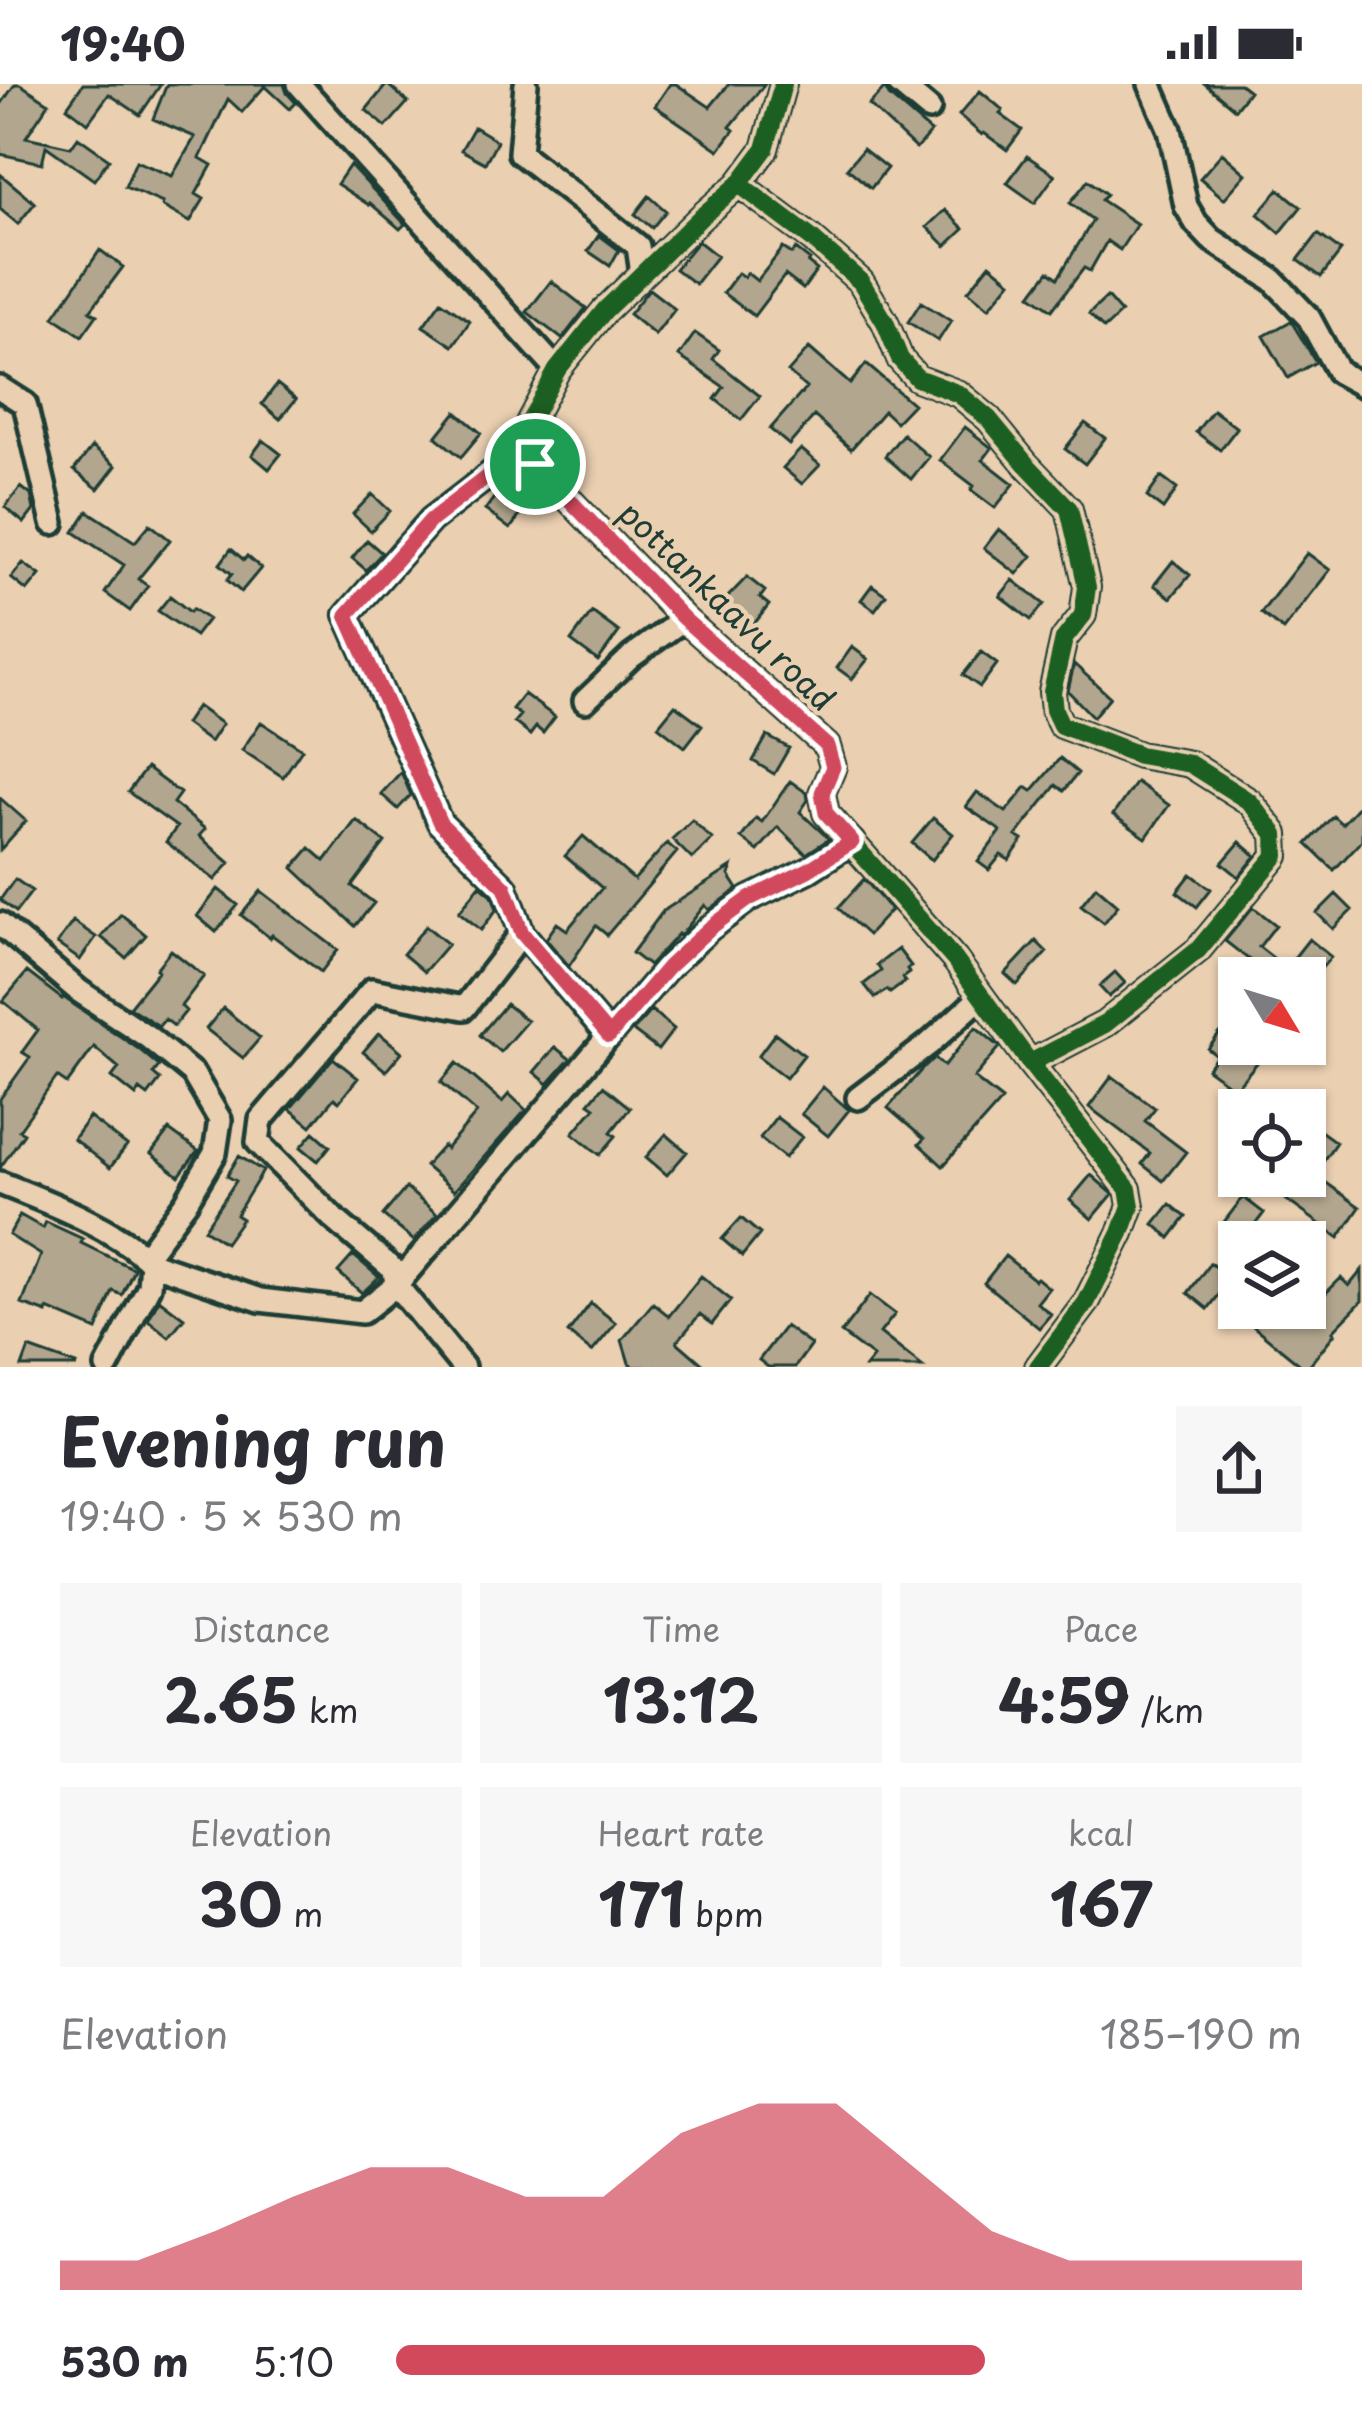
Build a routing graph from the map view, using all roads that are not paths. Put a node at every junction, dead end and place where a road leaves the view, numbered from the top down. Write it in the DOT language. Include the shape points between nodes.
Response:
graph roads {
  1 [pos="299,84"];
  2 [pos="526,84"];
  3 [pos="782,84"];
  4 [pos="899,84"];
  5 [pos="1150,84"];
  6 [pos="929,109"];
  7 [pos="739,184"];
  8 [pos="642,274"];
  9 [pos="557,370"];
  10 [pos="1362,385"];
  11 [pos="0,388"];
  12 [pos="535,464"];
  13 [pos="53,523"];
  14 [pos="684,619"];
  15 [pos="585,701"];
  16 [pos="852,842"];
  17 [pos="0,924"];
  18 [pos="522,933"];
  19 [pos="981,997"];
  20 [pos="609,1036"];
  21 [pos="1030,1064"];
  22 [pos="858,1098"];
  23 [pos="0,1183"];
  24 [pos="148,1260"];
  25 [pos="396,1286"];
  26 [pos="106,1367"];
  27 [pos="463,1367"];
  28 [pos="1039,1367"];
  1 -- 9 [label="street"];
  2 -- 8 [label="street" via="520,153 638,246"];
  3 -- 7 [label="street" via="764,149"];
  4 -- 6 [label="street"];
  5 -- 10 [label="street" via="1196,224 1273,280 1309,318 1338,372"];
  7 -- 8 [label="street"];
  7 -- 21 [label="street" via="861,282 917,378 958,394 989,419 1069,509 1087,587 1052,692 1061,724 1139,755 1190,764 1250,802 1275,834 1276,856 1198,950 1105,1024"];
  8 -- 9 [label="street"];
  9 -- 12 [label="street" via="529,423"];
  11 -- 13 [label="street" via="25,404"];
  12 -- 14 [label="street, pottankaavu road"];
  12 -- 18 [label="street" via="501,466 431,520 347,615 440,823 505,887"];
  14 -- 15 [label="street"];
  14 -- 16 [label="street, pottankaavu road" via="827,746 833,767 822,793 826,813"];
  16 -- 19 [label="street, pottankaavu road"];
  16 -- 20 [label="street" via="710,928"];
  17 -- 24 [label="street" via="193,1074 220,1120 214,1153"];
  18 -- 20 [label="street"];
  18 -- 25 [label="street" via="464,1007 371,990 261,1120 258,1142 394,1270"];
  19 -- 21 [label="street, pottankaavu road"];
  19 -- 22 [label="street"];
  20 -- 25 [label="street"];
  21 -- 28 [label="street, pottankaavu road" via="1128,1189 1131,1206 1086,1303"];
  23 -- 24 [label="street"];
  24 -- 25 [label="street" via="260,1300 362,1312"];
  24 -- 26 [label="street" via="148,1286"];
  25 -- 27 [label="street"];
}
